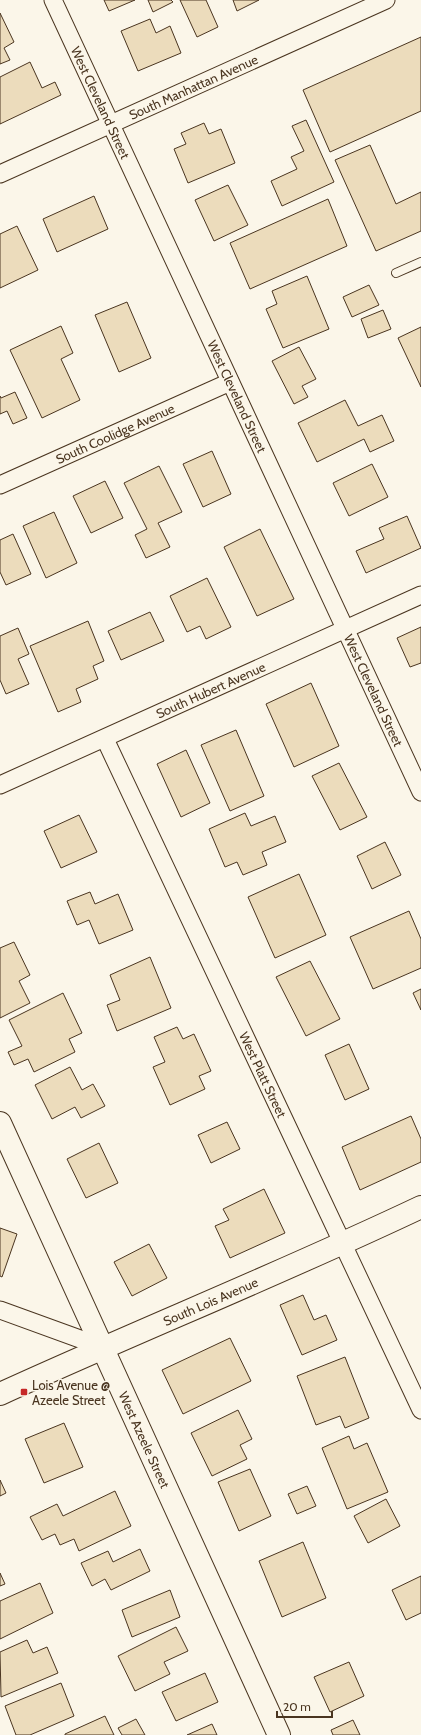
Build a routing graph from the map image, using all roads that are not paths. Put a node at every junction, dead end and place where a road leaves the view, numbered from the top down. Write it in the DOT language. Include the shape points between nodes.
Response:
graph roads {
  1 [pos="53,0"];
  2 [pos="386,0"];
  3 [pos="111,124"];
  4 [pos="0,174"];
  5 [pos="421,262"];
  6 [pos="396,273"];
  7 [pos="230,382"];
  8 [pos="0,485"];
  9 [pos="421,594"];
  10 [pos="345,629"];
  11 [pos="105,739"];
  12 [pos="0,785"];
  13 [pos="421,792"];
  14 [pos="0,1123"];
  15 [pos="421,1207"];
  16 [pos="342,1245"];
  17 [pos="0,1310"];
  18 [pos="102,1347"];
  19 [pos="0,1394"];
  20 [pos="421,1410"];
  21 [pos="279,1735"];
  1 -- 3 [label="street, West Cleveland Street"];
  2 -- 3 [label="street, South Manhattan Avenue"];
  3 -- 4 [label="street, South Manhattan Avenue"];
  3 -- 7 [label="street, West Cleveland Street"];
  5 -- 6 [label="lane"];
  7 -- 8 [label="street, South Coolidge Avenue"];
  7 -- 10 [label="street, West Cleveland Street"];
  9 -- 10 [label="street, South Hubert Avenue"];
  10 -- 11 [label="street, South Hubert Avenue"];
  10 -- 13 [label="street, West Cleveland Street"];
  11 -- 12 [label="street, South Hubert Avenue"];
  11 -- 16 [label="street, West Platt Street"];
  14 -- 18 [label="street, West Azeele Street"];
  15 -- 16 [label="street, South Lois Avenue"];
  16 -- 18 [label="street, South Lois Avenue"];
  16 -- 20 [label="street, West Platt Street"];
  17 -- 18 [label="street"];
  18 -- 19 [label="street, South Lois Avenue"];
  18 -- 21 [label="street, West Azeele Street"];
}
